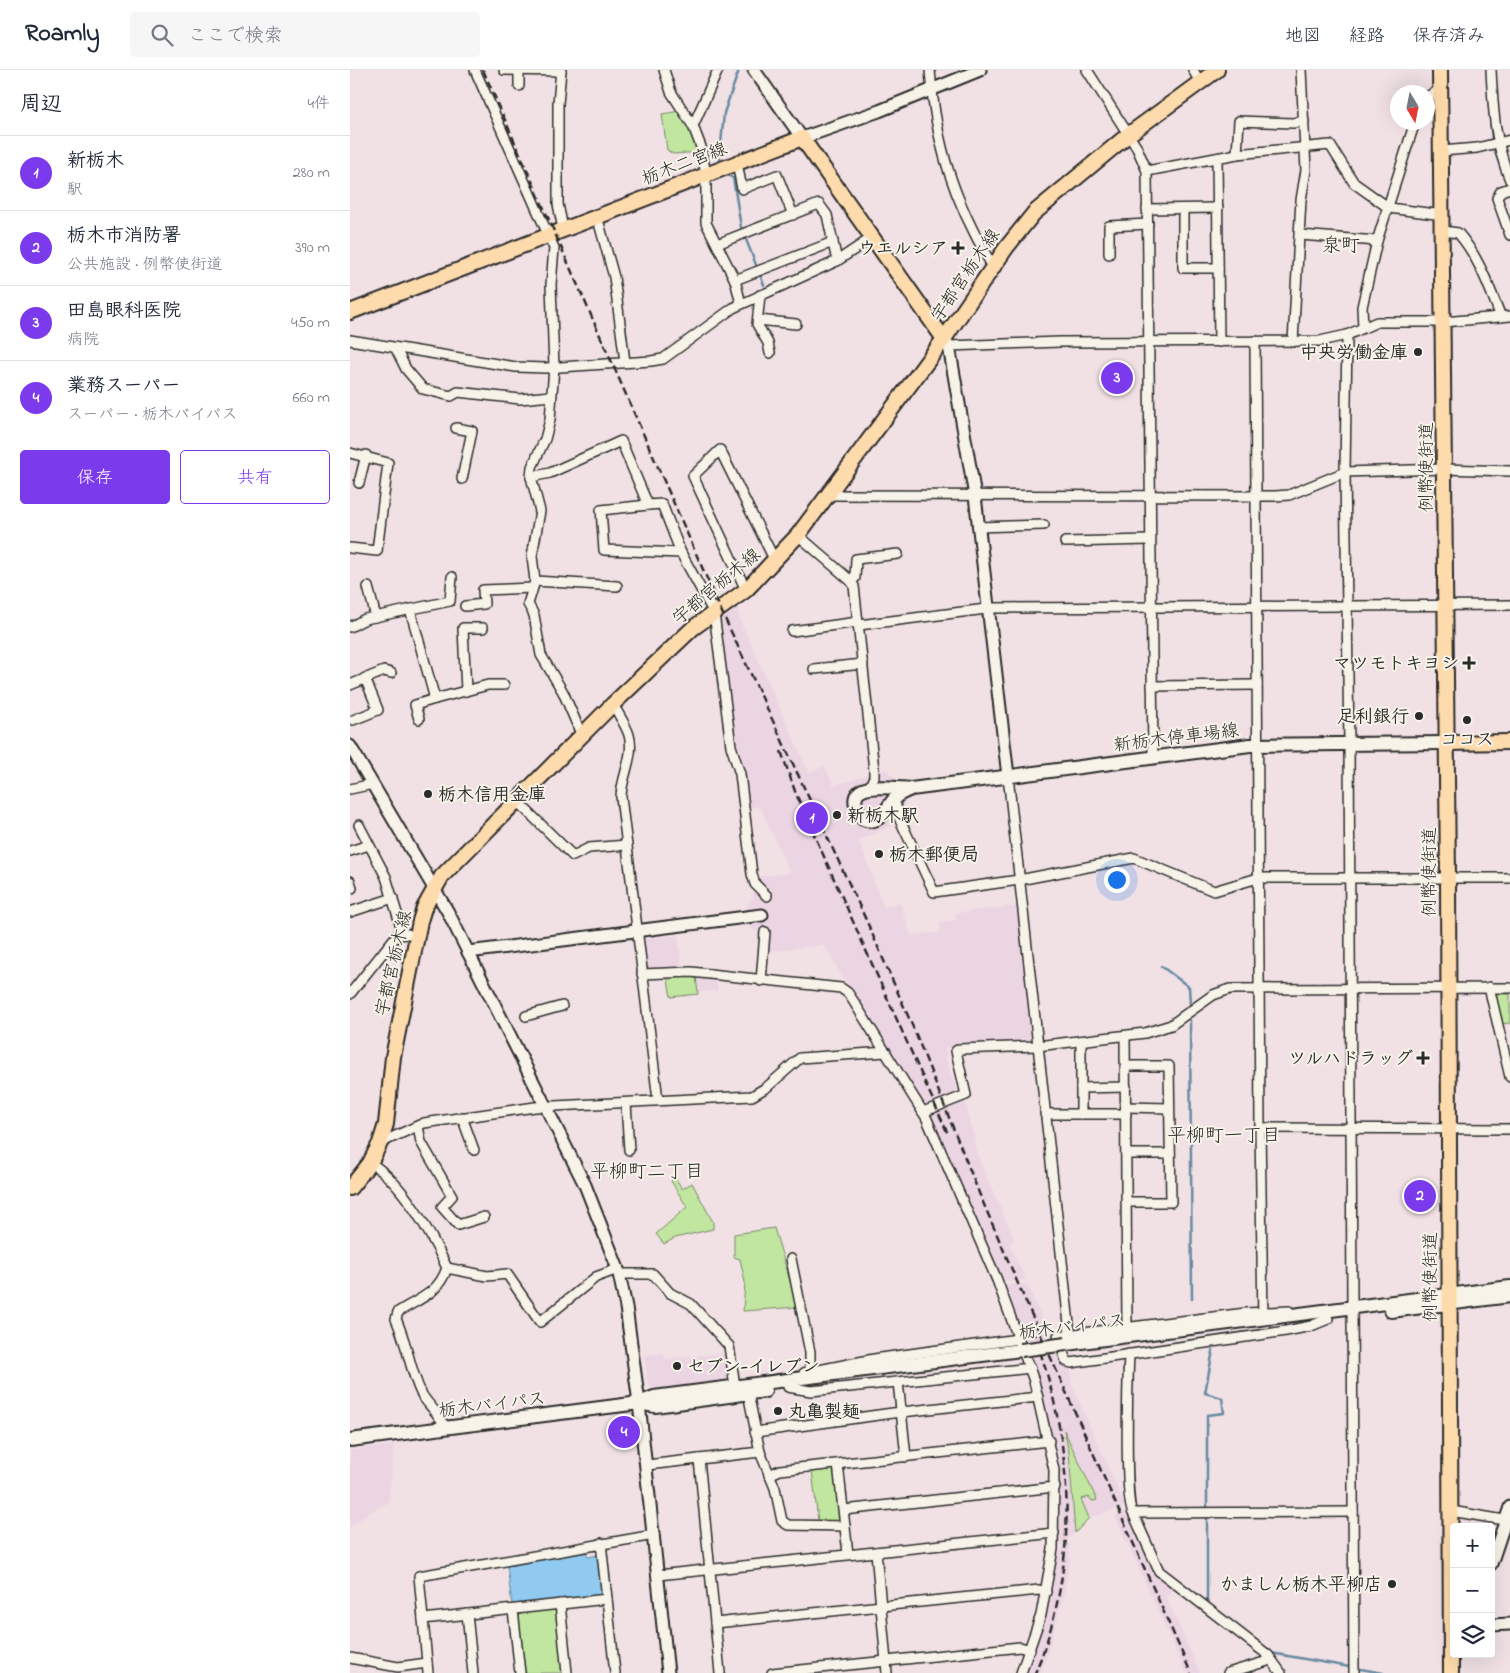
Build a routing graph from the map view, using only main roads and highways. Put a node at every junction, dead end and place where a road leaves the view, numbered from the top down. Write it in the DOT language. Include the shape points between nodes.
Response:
graph roads {
  1 [pos="1217,70"];
  2 [pos="1440,70"];
  3 [pos="1197,76"];
  4 [pos="1435,89"];
  5 [pos="1435,100"];
  6 [pos="350,312"];
  7 [pos="946,343"];
  8 [pos="1510,742"];
  9 [pos="1446,743"];
  10 [pos="911,789"];
  11 [pos="350,1188"];
  12 [pos="1510,1287"];
  13 [pos="1510,1296"];
  14 [pos="1448,1300"];
  15 [pos="1353,1312"];
  16 [pos="1068,1343"];
  17 [pos="785,1384"];
  18 [pos="639,1403"];
  19 [pos="350,1440"];
  20 [pos="1453,1613"];
  21 [pos="1452,1658"];
  22 [pos="1451,1673"];
  1 -- 3 [label="main road, 宇都宮栃木線"];
  2 -- 4 [label="main road, 例幣使街道"];
  3 -- 7 [label="main road, 宇都宮栃木線" via="1034,213 993,267"];
  5 -- 9 [label="main road, 例幣使街道" via="1442,151"];
  6 -- 7 [label="main road, 栃木二宮線" via="802,138"];
  7 -- 11 [label="main road, 宇都宮栃木線" via="830,495 775,561 746,590 693,628 442,876 424,908 417,936 393,1057 386,1124 370,1163"];
  8 -- 9 [label="main road"];
  9 -- 10 [label="main road, 新栃木停車場線" via="1258,745"];
  9 -- 14 [label="main road, 例幣使街道"];
  10 -- 10 [label="main road" via="894,799 885,813 867,820 861,816 855,799 861,791 869,788"];
  12 -- 14 [label="main road, 栃木バイパス"];
  13 -- 14 [label="main road, 栃木バイパス"];
  14 -- 15 [label="main road, 栃木バイパス"];
  14 -- 20 [label="main road, 例幣使街道"];
  15 -- 16 [label="main road, 栃木バイパス" via="1263,1315"];
  15 -- 16 [label="main road, 栃木バイパス" via="1328,1319"];
  16 -- 17 [label="main road, 栃木バイパス, bridge"];
  17 -- 18 [label="main road, 栃木バイパス" via="735,1386 654,1397"];
  17 -- 18 [label="main road, 栃木バイパス" via="748,1393 655,1406"];
  18 -- 19 [label="main road, 栃木バイパス"];
  21 -- 22 [label="main road, 例幣使街道"];
}
